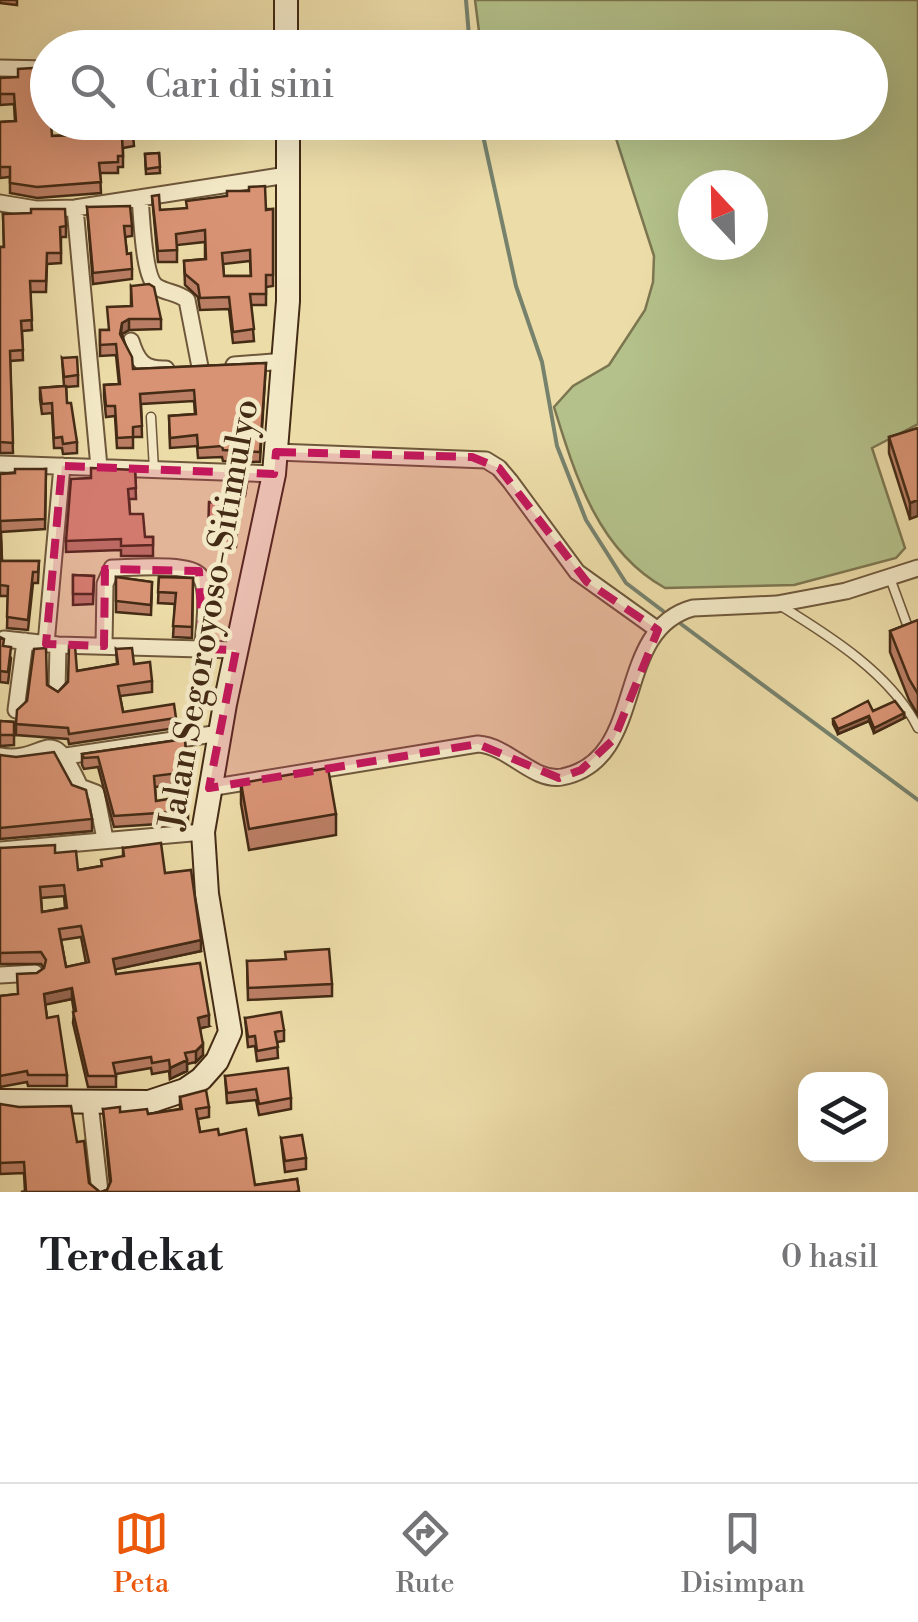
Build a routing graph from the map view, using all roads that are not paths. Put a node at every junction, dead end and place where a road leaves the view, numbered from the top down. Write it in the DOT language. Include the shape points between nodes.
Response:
graph roads {
  1 [pos="286,0"];
  2 [pos="286,30"];
  3 [pos="0,68"];
  4 [pos="30,69"];
  5 [pos="288,140"];
  6 [pos="287,175"];
  7 [pos="140,198"];
  8 [pos="0,202"];
  9 [pos="74,208"];
  10 [pos="131,341"];
  11 [pos="285,361"];
  12 [pos="200,367"];
  13 [pos="151,417"];
  14 [pos="275,463"];
  15 [pos="0,464"];
  16 [pos="62,466"];
  17 [pos="99,468"];
  18 [pos="154,470"];
  19 [pos="918,568"];
  20 [pos="890,578"];
  21 [pos="777,604"];
  22 [pos="658,630"];
  23 [pos="912,636"];
  24 [pos="4,638"];
  25 [pos="26,641"];
  26 [pos="52,644"];
  27 [pos="104,646"];
  28 [pos="203,649"];
  29 [pos="236,650"];
  30 [pos="0,688"];
  31 [pos="18,690"];
  32 [pos="57,692"];
  33 [pos="16,710"];
  34 [pos="918,728"];
  35 [pos="220,733"];
  36 [pos="0,756"];
  37 [pos="66,756"];
  38 [pos="209,788"];
  39 [pos="203,832"];
  40 [pos="105,839"];
  41 [pos="0,850"];
  42 [pos="35,973"];
  43 [pos="0,975"];
  44 [pos="0,1101"];
  45 [pos="90,1104"];
  46 [pos="100,1192"];
  1 -- 2 [label="main road"];
  3 -- 4 [label="street"];
  5 -- 6 [label="main road, Jalan Segoroyoso-Sitimulyo"];
  6 -- 7 [label="street"];
  6 -- 11 [label="main road, Jalan Segoroyoso-Sitimulyo"];
  7 -- 9 [label="street"];
  7 -- 12 [label="street" via="148,277 187,300"];
  8 -- 9 [label="street"];
  9 -- 17 [label="street"];
  10 -- 12 [label="street" via="150,369"];
  11 -- 12 [label="street"];
  11 -- 14 [label="main road, Jalan Segoroyoso-Sitimulyo"];
  13 -- 18 [label="lane"];
  14 -- 18 [label="street"];
  14 -- 22 [label="street" via="486,460 510,481 577,572"];
  14 -- 29 [label="main road, Jalan Segoroyoso-Sitimulyo"];
  15 -- 16 [label="street"];
  16 -- 17 [label="street"];
  16 -- 26 [label="street"];
  17 -- 18 [label="street"];
  19 -- 20 [label="street"];
  20 -- 21 [label="street"];
  20 -- 23 [label="lane"];
  21 -- 22 [label="street" via="693,608"];
  21 -- 34 [label="lane" via="863,665 899,698"];
  22 -- 38 [label="street" via="643,652 614,739 581,770 559,778 478,744"];
  24 -- 25 [label="street"];
  25 -- 26 [label="street"];
  25 -- 31 [label="street"];
  26 -- 27 [label="street"];
  26 -- 32 [label="street"];
  27 -- 28 [label="street"];
  27 -- 28 [label="street" via="105,584 112,568 174,567 200,577"];
  28 -- 29 [label="street"];
  29 -- 35 [label="main road, Jalan Segoroyoso-Sitimulyo"];
  30 -- 31 [label="street"];
  31 -- 33 [label="street"];
  35 -- 37 [label="street"];
  35 -- 38 [label="main road, Jalan Segoroyoso-Sitimulyo"];
  36 -- 37 [label="street" via="44,748"];
  37 -- 40 [label="street" via="80,787 96,794"];
  38 -- 39 [label="main road, Jalan Segoroyoso-Sitimulyo"];
  39 -- 40 [label="street"];
  39 -- 45 [label="main road, Jalan Segoroyoso-Sitimulyo" via="206,894 230,1016 225,1046 212,1070 185,1090 149,1102"];
  40 -- 41 [label="street"];
  42 -- 43 [label="street"];
  44 -- 45 [label="main road, Jalan Segoroyoso-Sitimulyo"];
  45 -- 46 [label="street"];
}
